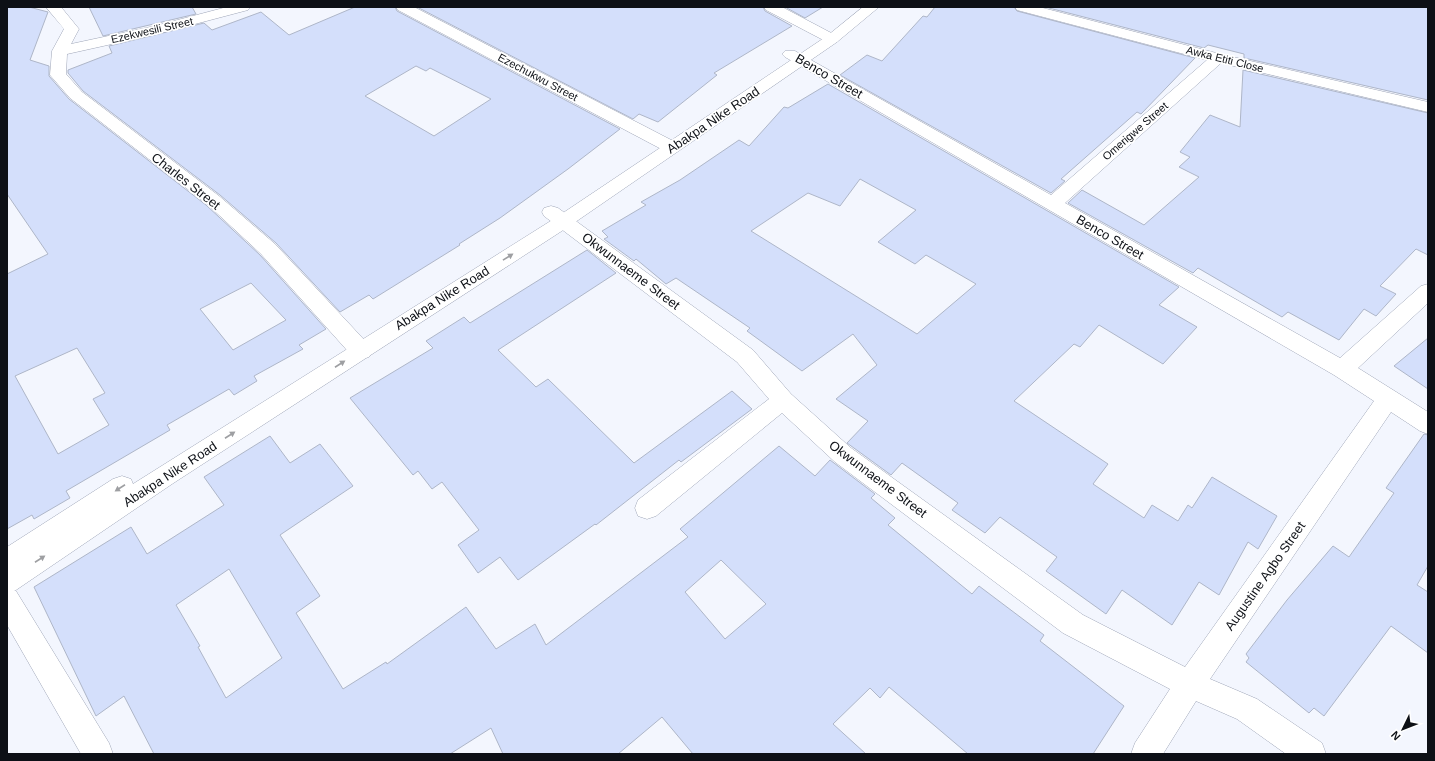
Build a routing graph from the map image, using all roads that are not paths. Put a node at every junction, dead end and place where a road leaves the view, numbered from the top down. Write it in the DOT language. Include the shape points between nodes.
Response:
graph roads {
  1 [pos="53,7"];
  2 [pos="243,7"];
  3 [pos="403,7"];
  4 [pos="771,7"];
  5 [pos="856,7"];
  6 [pos="872,7"];
  7 [pos="1022,7"];
  8 [pos="827,36"];
  9 [pos="60,51"];
  10 [pos="796,57"];
  11 [pos="1218,58"];
  12 [pos="1428,107"];
  13 [pos="665,144"];
  14 [pos="1052,204"];
  15 [pos="558,216"];
  16 [pos="1428,292"];
  17 [pos="356,345"];
  18 [pos="1342,369"];
  19 [pos="1388,399"];
  20 [pos="783,400"];
  21 [pos="1428,424"];
  22 [pos="648,508"];
  23 [pos="7,561"];
  24 [pos="7,581"];
  25 [pos="7,600"];
  26 [pos="1190,684"];
  27 [pos="98,754"];
  28 [pos="1146,754"];
  29 [pos="1311,754"];
  1 -- 9 [label="street, Charles Street" via="72,29"];
  2 -- 9 [label="street, Ezekwesili Street" via="157,30"];
  3 -- 13 [label="street, Ezechukwu Street"];
  4 -- 8 [label="street"];
  5 -- 8 [label="street, Abakpa Nike Road"];
  6 -- 8 [label="street, Abakpa Nike Road"];
  7 -- 11 [label="street, Awka Etiti Close"];
  8 -- 10 [label="street, Abakpa Nike Road"];
  9 -- 17 [label="street, Charles Street" via="58,75 76,95 213,200 262,244"];
  10 -- 13 [label="street, Abakpa Nike Road"];
  10 -- 14 [label="street, Benco Street"];
  11 -- 12 [label="street, Awka Etiti Close"];
  11 -- 14 [label="street, Omerigwe Street"];
  13 -- 15 [label="street, Abakpa Nike Road"];
  14 -- 18 [label="street, Benco Street"];
  15 -- 17 [label="street, Abakpa Nike Road"];
  15 -- 20 [label="street, Okwunnaeme Street" via="745,356"];
  16 -- 18 [label="street"];
  17 -- 23 [label="street, Abakpa Nike Road, one-way"];
  24 -- 17 [label="street, Abakpa Nike Road, one-way"];
  18 -- 19 [label="street, Benco Street"];
  19 -- 21 [label="street, Benco Street"];
  19 -- 26 [label="street, Augustine Agbo Street"];
  20 -- 22 [label="street"];
  20 -- 26 [label="street, Okwunnaeme Street" via="843,455 1073,624"];
  25 -- 27 [label="street"];
  26 -- 28 [label="street, Augustine Agbo Street"];
  26 -- 29 [label="street, Okwunnaeme Street" via="1247,709"];
}
